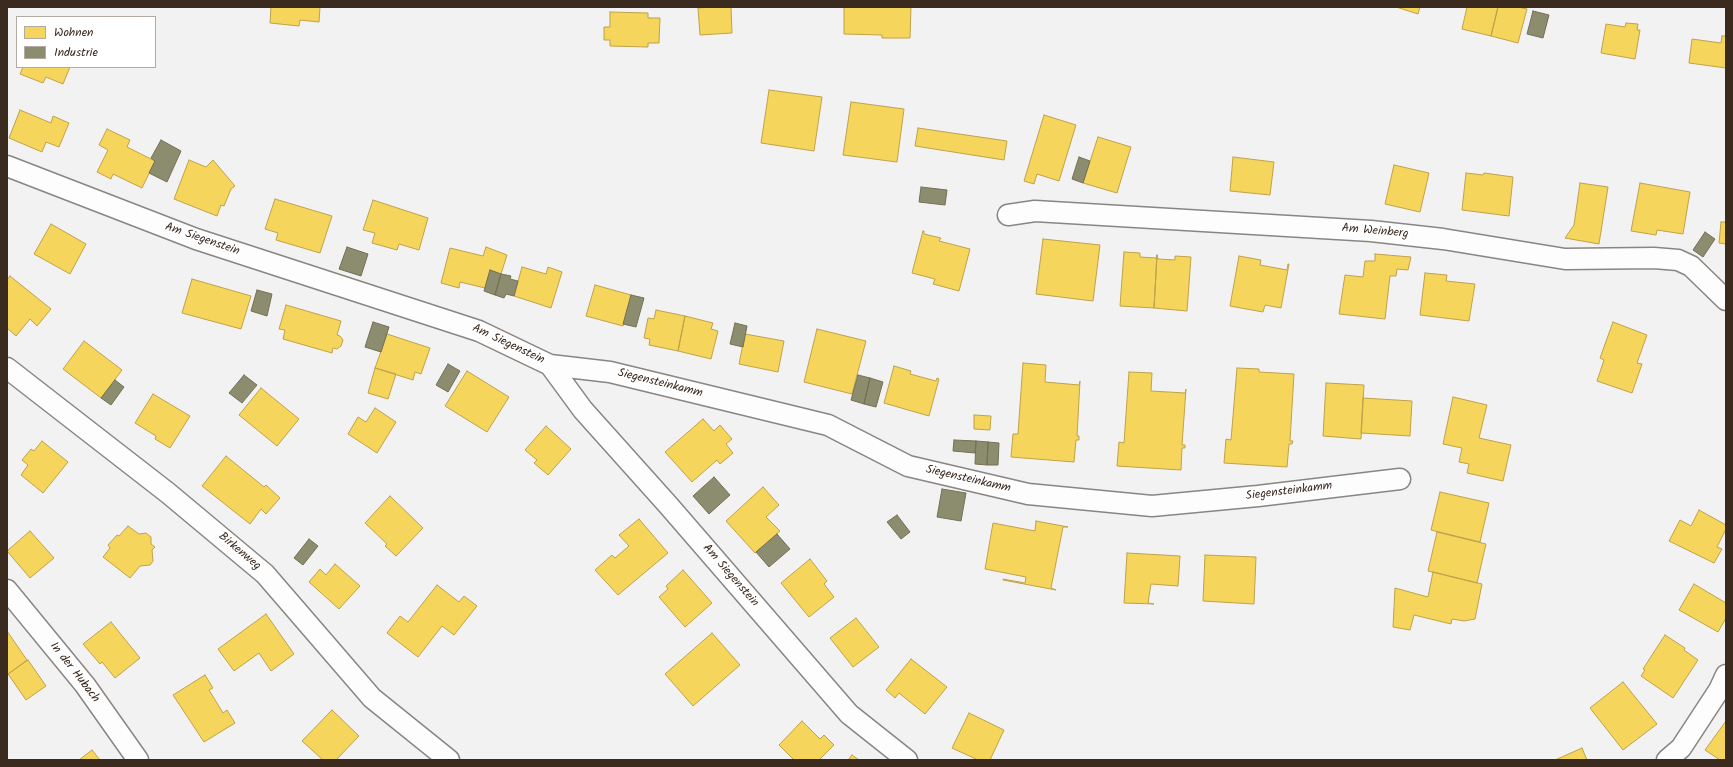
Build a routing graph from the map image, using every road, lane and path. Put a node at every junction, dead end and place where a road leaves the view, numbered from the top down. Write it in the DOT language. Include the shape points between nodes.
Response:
graph roads {
  1 [pos="7,166"];
  2 [pos="1008,215"];
  3 [pos="1726,300"];
  4 [pos="550,365"];
  5 [pos="7,368"];
  6 [pos="1400,479"];
  7 [pos="7,590"];
  8 [pos="1726,675"];
  9 [pos="138,760"];
  10 [pos="449,760"];
  11 [pos="907,760"];
  12 [pos="1668,760"];
  1 -- 4 [label="street, Am Siegenstein" via="196,239 479,330"];
  2 -- 3 [label="street, Am Weinberg" via="1035,211 1371,231 1443,239 1565,259 1678,260 1691,266"];
  4 -- 6 [label="street, Siegensteinkamm" via="610,372 828,425 908,466 1028,494 1152,506"];
  4 -- 11 [label="street, Am Siegenstein" via="583,410 850,714"];
  5 -- 10 [label="street, Birkenweg" via="168,493 265,574 372,698"];
  7 -- 9 [label="street, In der Hubach" via="85,685"];
  8 -- 12 [label="street" via="1681,748"];
}
